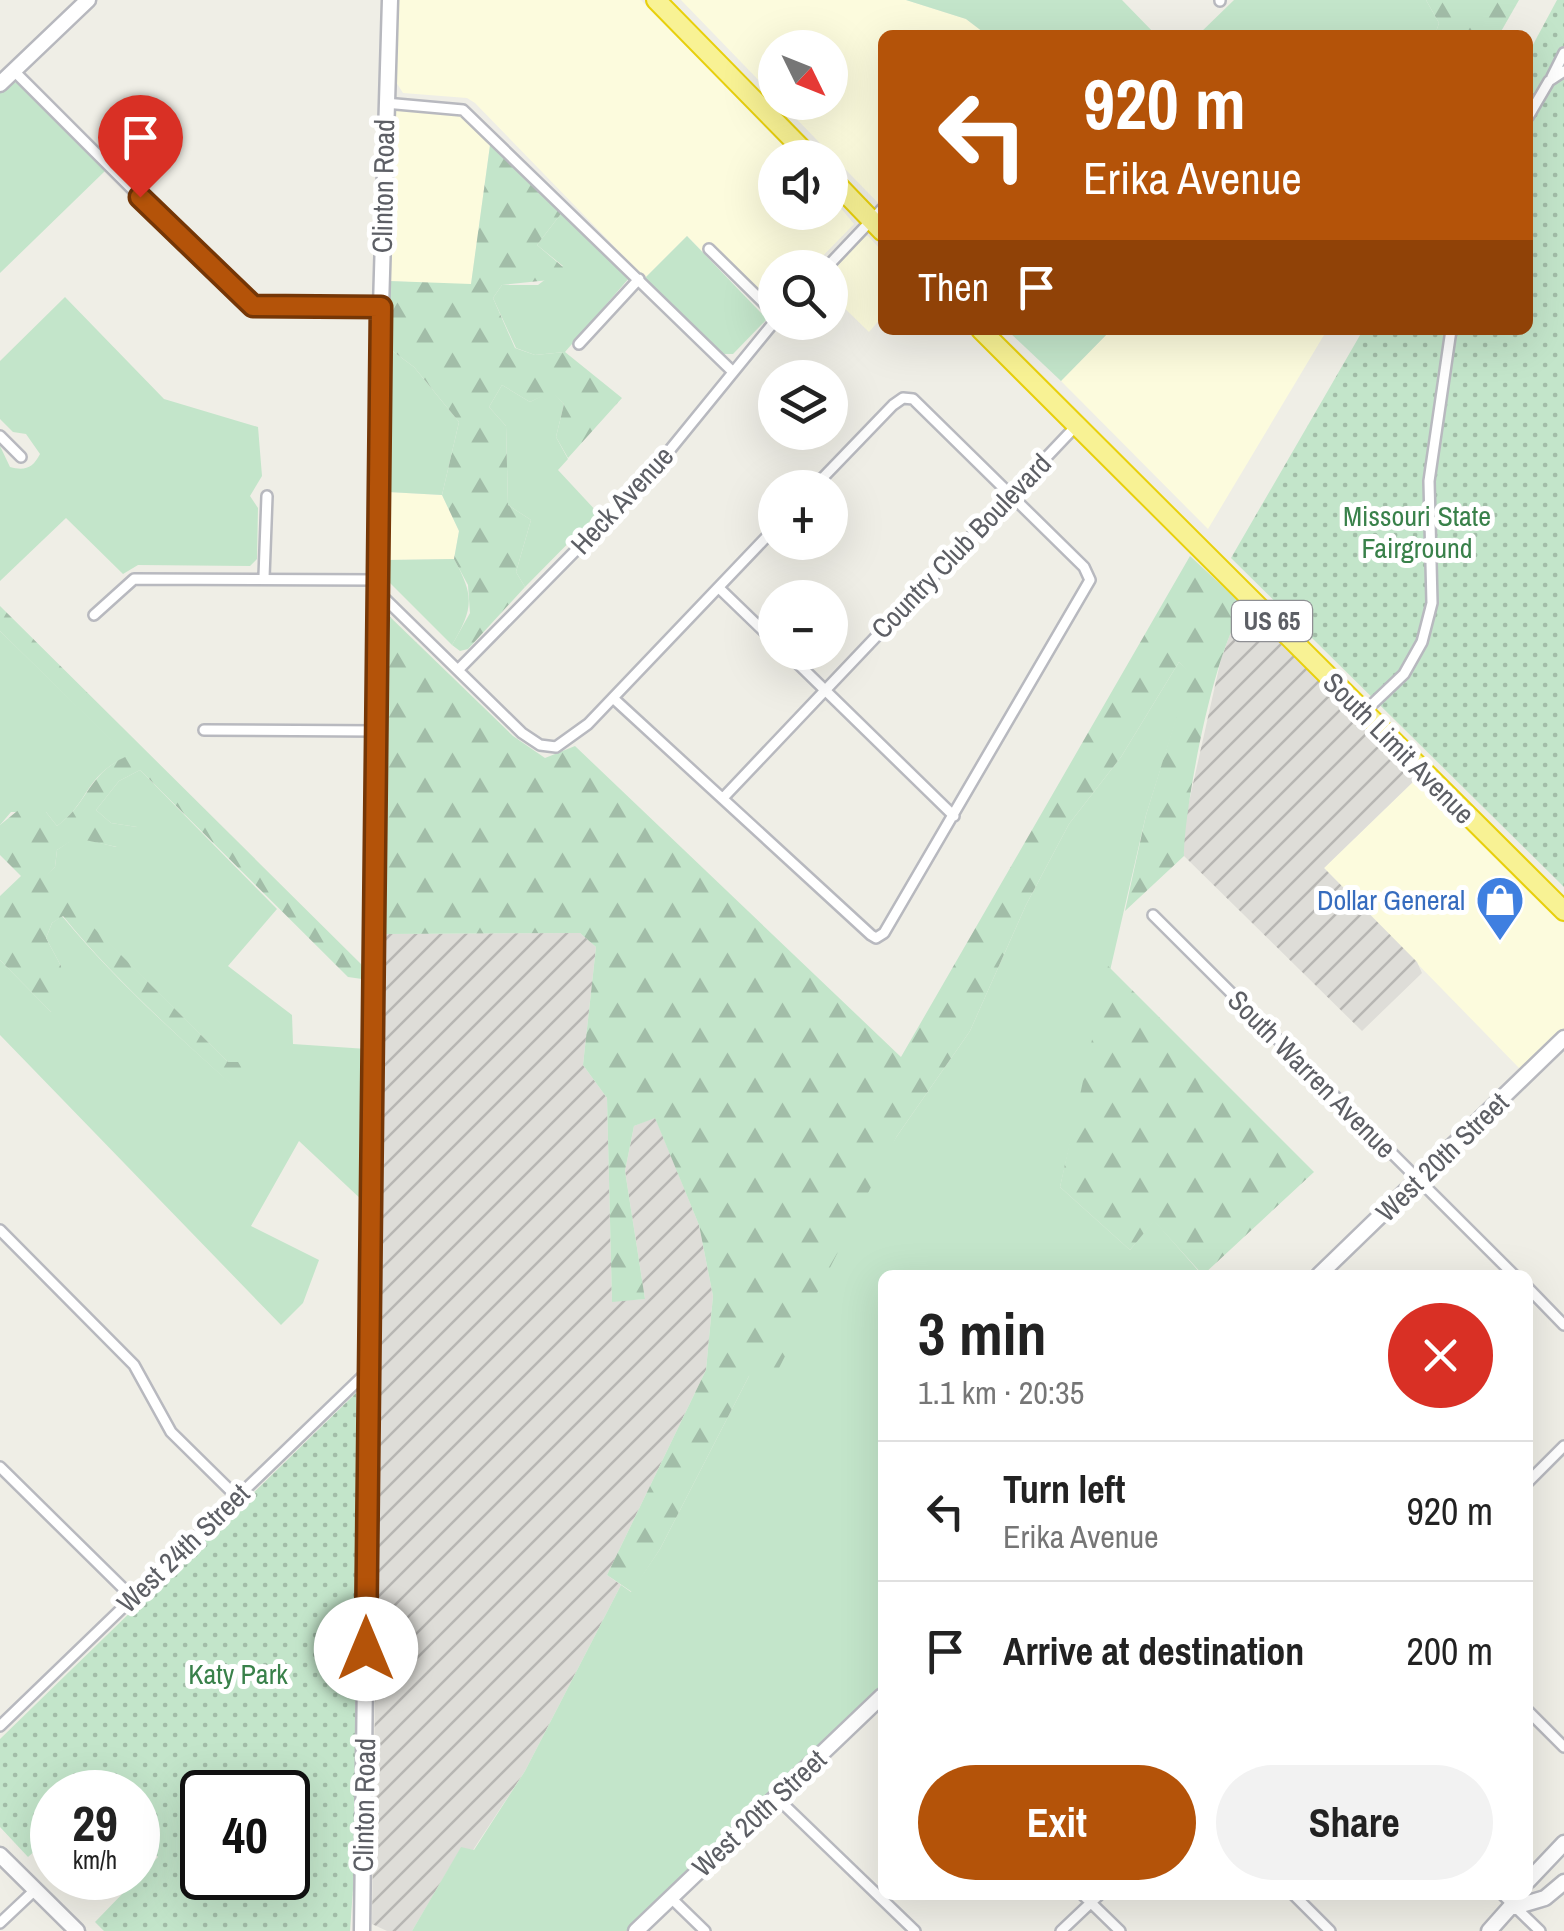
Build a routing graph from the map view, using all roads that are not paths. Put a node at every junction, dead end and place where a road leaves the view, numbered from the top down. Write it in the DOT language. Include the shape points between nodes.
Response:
graph roads {
  1 [pos="88,0"];
  2 [pos="390,0"];
  3 [pos="656,0"];
  4 [pos="1564,52"];
  5 [pos="14,71"];
  6 [pos="1564,71"];
  7 [pos="1549,81"];
  8 [pos="0,84"];
  9 [pos="385,103"];
  10 [pos="1533,108"];
  11 [pos="792,140"];
  12 [pos="848,193"];
  13 [pos="878,219"];
  14 [pos="878,221"];
  15 [pos="708,249"];
  16 [pos="846,250"];
  17 [pos="639,279"];
  18 [pos="758,300"];
  19 [pos="381,307"];
  20 [pos="985,335"];
  21 [pos="1450,335"];
  22 [pos="758,337"];
  23 [pos="580,344"];
  24 [pos="731,370"];
  25 [pos="1076,426"];
  26 [pos="0,436"];
  27 [pos="21,457"];
  28 [pos="831,470"];
  29 [pos="1009,495"];
  30 [pos="267,496"];
  31 [pos="758,546"];
  32 [pos="264,577"];
  33 [pos="379,587"];
  34 [pos="719,588"];
  35 [pos="94,616"];
  36 [pos="758,626"];
  37 [pos="459,669"];
  38 [pos="804,670"];
  39 [pos="824,690"];
  40 [pos="613,698"];
  41 [pos="1363,712"];
  42 [pos="204,730"];
  43 [pos="378,731"];
  44 [pos="723,798"];
  45 [pos="954,816"];
  46 [pos="1564,911"];
  47 [pos="1153,915"];
  48 [pos="1564,1038"];
  49 [pos="1418,1180"];
  50 [pos="0,1230"];
  51 [pos="1324,1270"];
  52 [pos="1509,1270"];
  53 [pos="1533,1293"];
  54 [pos="1564,1325"];
  55 [pos="368,1372"];
  56 [pos="1564,1446"];
  57 [pos="0,1467"];
  58 [pos="1533,1477"];
  59 [pos="238,1497"];
  60 [pos="132,1597"];
  61 [pos="878,1700"];
  62 [pos="1533,1715"];
  63 [pos="0,1726"];
  64 [pos="1564,1747"];
  65 [pos="777,1798"];
  66 [pos="1564,1843"];
  67 [pos="0,1855"];
  68 [pos="1533,1877"];
  69 [pos="1564,1882"];
  70 [pos="30,1885"];
  71 [pos="30,1895"];
  72 [pos="878,1895"];
  73 [pos="670,1897"];
  74 [pos="1533,1899"];
  75 [pos="45,1900"];
  76 [pos="883,1900"];
  77 [pos="1089,1900"];
  78 [pos="1093,1900"];
  79 [pos="1299,1900"];
  80 [pos="1518,1901"];
  81 [pos="0,1924"];
  82 [pos="77,1931"];
  83 [pos="362,1931"];
  84 [pos="636,1931"];
  85 [pos="705,1931"];
  86 [pos="915,1931"];
  87 [pos="1062,1931"];
  88 [pos="1120,1931"];
  89 [pos="1330,1931"];
  90 [pos="1488,1931"];
  91 [pos="1540,1931"];
  1 -- 5 [label="street"];
  2 -- 9 [label="street, Clinton Road"];
  3 -- 11 [label="highway"];
  4 -- 7 [label="street"];
  5 -- 8 [label="street"];
  5 -- 19 [label="street" via="245,302"];
  6 -- 7 [label="street"];
  7 -- 10 [label="street"];
  9 -- 17 [label="street" via="463,110"];
  9 -- 19 [label="street, Clinton Road"];
  12 -- 13 [label="highway"];
  14 -- 16 [label="street"];
  15 -- 18 [label="street"];
  17 -- 23 [label="street"];
  17 -- 24 [label="street"];
  19 -- 33 [label="street, Clinton Road"];
  20 -- 25 [label="highway, South Limit Avenue / US 65"];
  21 -- 41 [label="street" via="1429,481 1432,603 1422,642 1404,674"];
  22 -- 24 [label="street, Heck Avenue"];
  24 -- 37 [label="street, Heck Avenue" via="647,478"];
  25 -- 29 [label="street, Country Club Boulevard"];
  25 -- 41 [label="highway, South Limit Avenue / US 65"];
  26 -- 27 [label="street"];
  28 -- 29 [label="street" via="900,400 913,399"];
  29 -- 39 [label="street, Country Club Boulevard"];
  29 -- 45 [label="street" via="1089,575 1086,592"];
  30 -- 32 [label="street"];
  31 -- 34 [label="street"];
  32 -- 33 [label="street"];
  32 -- 35 [label="street" via="134,579"];
  33 -- 37 [label="street"];
  33 -- 43 [label="street, Clinton Road"];
  34 -- 36 [label="street"];
  34 -- 40 [label="street"];
  37 -- 40 [label="street" via="533,741 556,747"];
  38 -- 39 [label="street"];
  39 -- 44 [label="street, Country Club Boulevard"];
  39 -- 45 [label="street"];
  40 -- 44 [label="street"];
  41 -- 46 [label="highway, South Limit Avenue / US 65"];
  42 -- 43 [label="street"];
  43 -- 55 [label="street, Clinton Road"];
  44 -- 45 [label="street" via="880,937"];
  47 -- 49 [label="street, South Warren Avenue"];
  48 -- 49 [label="street, West 20th Street"];
  49 -- 51 [label="street, West 20th Street"];
  49 -- 52 [label="street, South Warren Avenue"];
  50 -- 59 [label="street" via="134,1365 170,1432"];
  53 -- 54 [label="street"];
  55 -- 59 [label="street, West 24th Street"];
  55 -- 83 [label="street, Clinton Road"];
  56 -- 58 [label="street"];
  57 -- 60 [label="street"];
  59 -- 60 [label="street, West 24th Street"];
  60 -- 63 [label="street, West 24th Street"];
  61 -- 65 [label="street, West 20th Street"];
  62 -- 64 [label="street"];
  65 -- 72 [label="street"];
  65 -- 73 [label="street, West 20th Street"];
  66 -- 68 [label="street"];
  67 -- 70 [label="street"];
  69 -- 74 [label="street"];
  71 -- 81 [label="street"];
  73 -- 84 [label="street, West 20th Street"];
  73 -- 85 [label="street"];
  75 -- 82 [label="street"];
  76 -- 86 [label="street"];
  77 -- 87 [label="street"];
  78 -- 88 [label="street"];
  79 -- 89 [label="street"];
  80 -- 90 [label="street"];
  80 -- 91 [label="street"];
}
